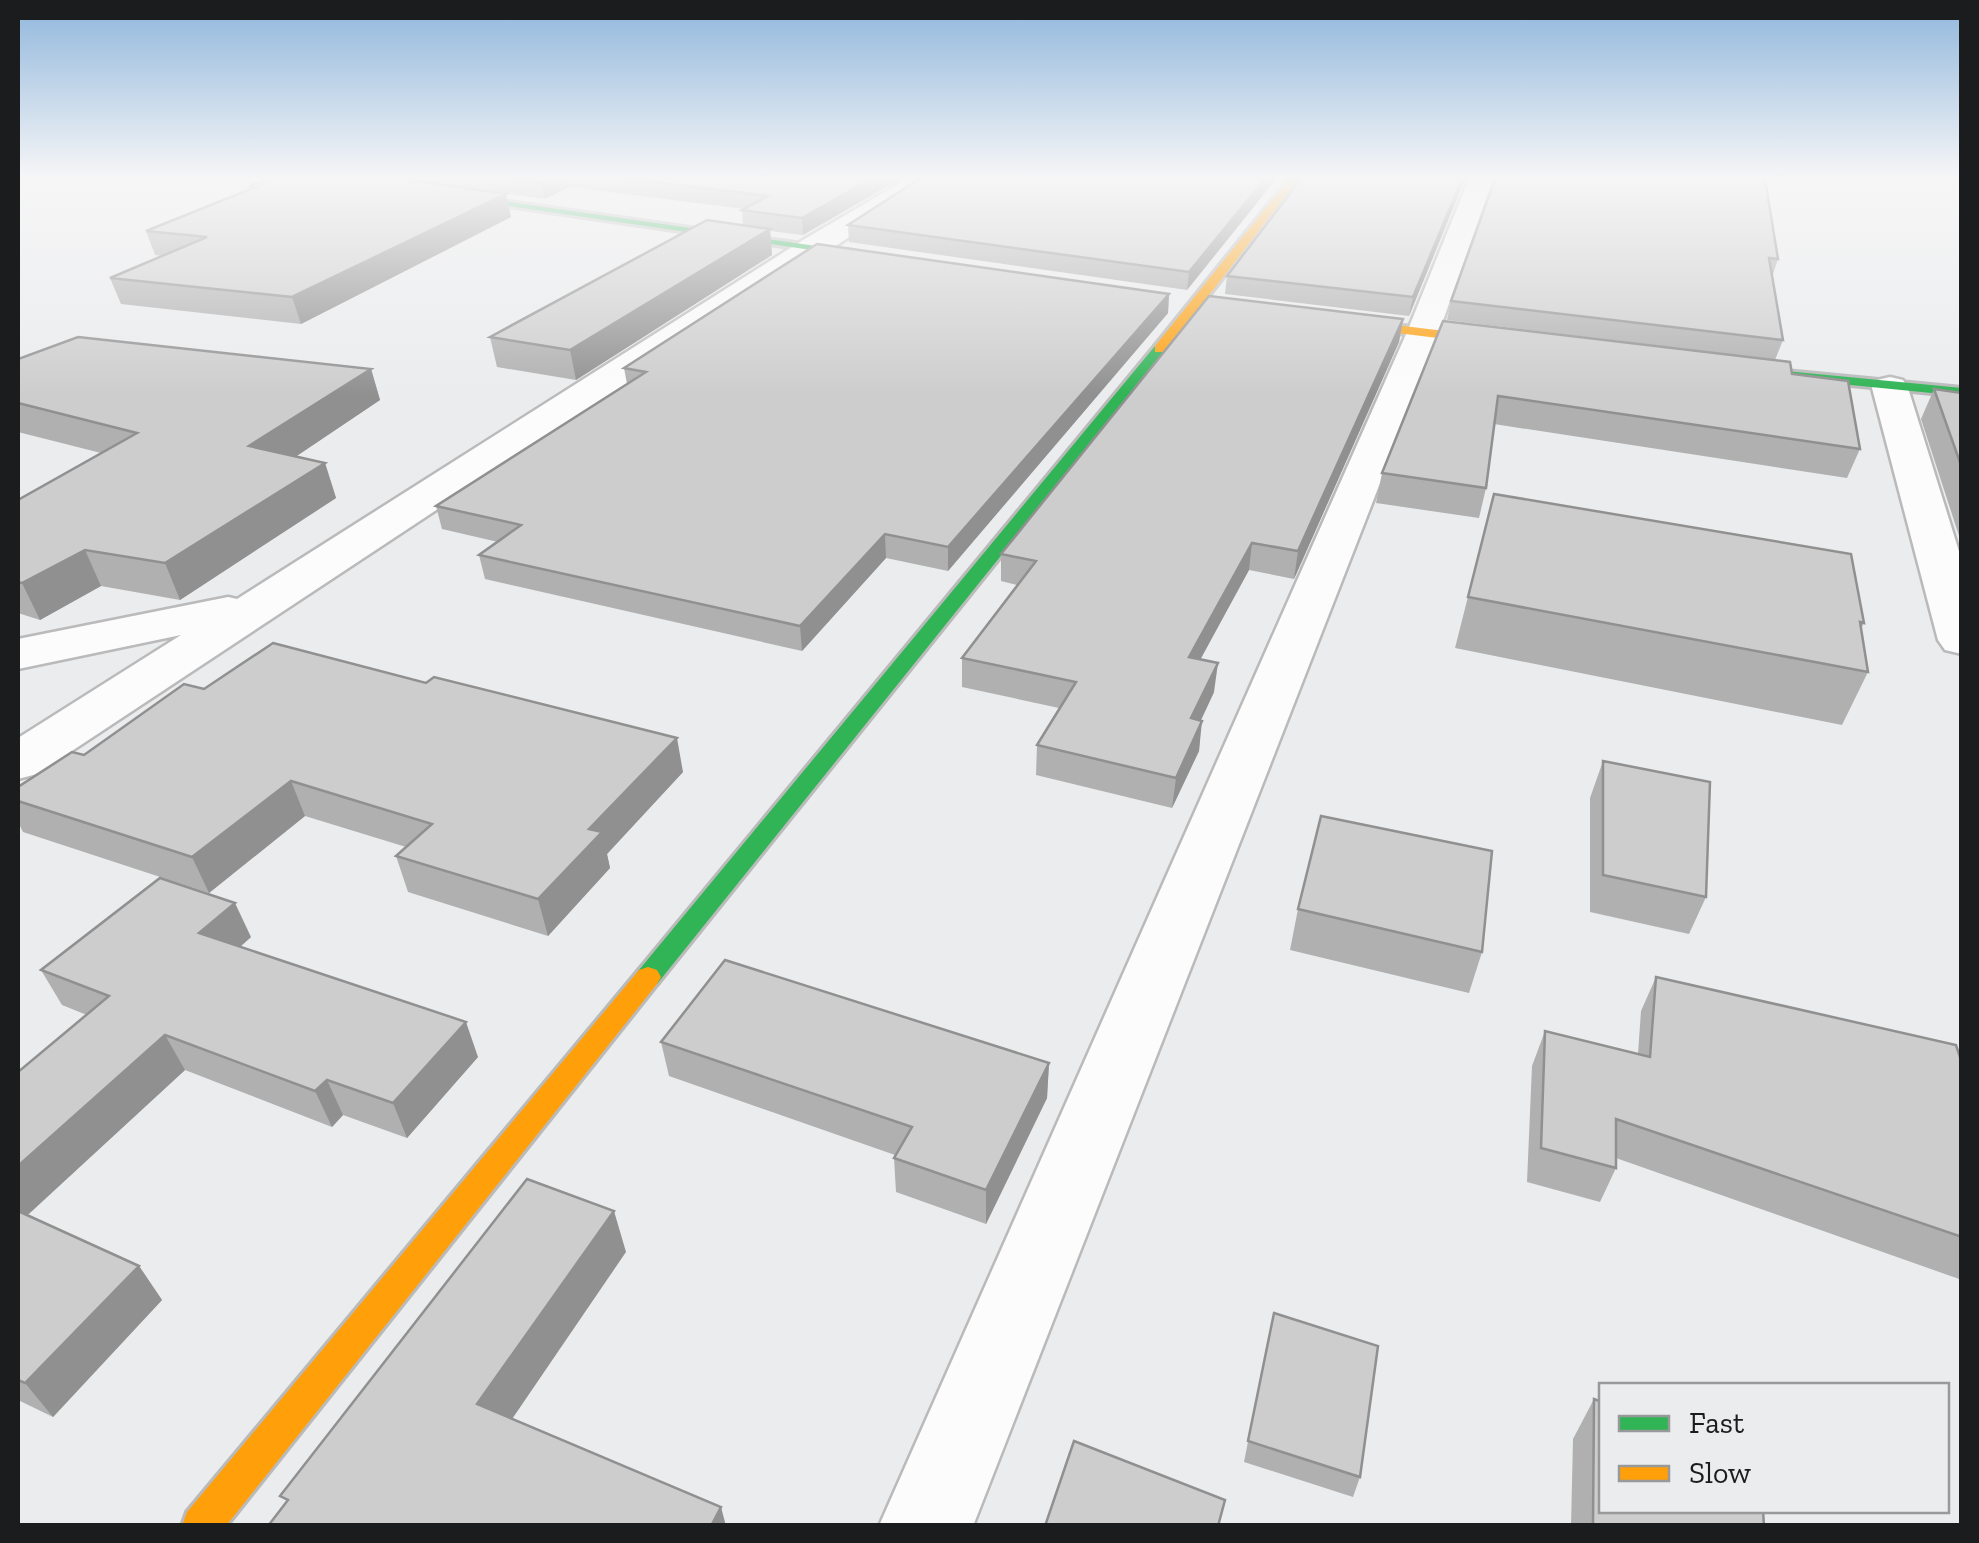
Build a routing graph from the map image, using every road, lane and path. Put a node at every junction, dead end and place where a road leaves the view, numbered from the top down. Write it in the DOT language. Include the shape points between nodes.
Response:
graph roads {
  1 [pos="805,251"];
  2 [pos="847,251"];
  3 [pos="1238,251"];
  4 [pos="1454,251"];
  5 [pos="909,260"];
  6 [pos="1310,318"];
  7 [pos="1423,332"];
  8 [pos="1540,346"];
  9 [pos="1754,372"];
  10 [pos="1890,388"];
  11 [pos="1962,392"];
  12 [pos="260,605"];
  13 [pos="1962,640"];
  14 [pos="18,654"];
  15 [pos="18,762"];
  16 [pos="202,1526"];
  17 [pos="926,1526"];
  1 -- 12 [label="street"];
  2 -- 5 [label="street"];
  3 -- 16 [label="street"];
  4 -- 7 [label="street"];
  6 -- 7 [label="street"];
  7 -- 8 [label="street"];
  7 -- 17 [label="street"];
  9 -- 10 [label="street"];
  10 -- 11 [label="street"];
  10 -- 13 [label="street"];
  12 -- 14 [label="street"];
  12 -- 15 [label="street"];
}
